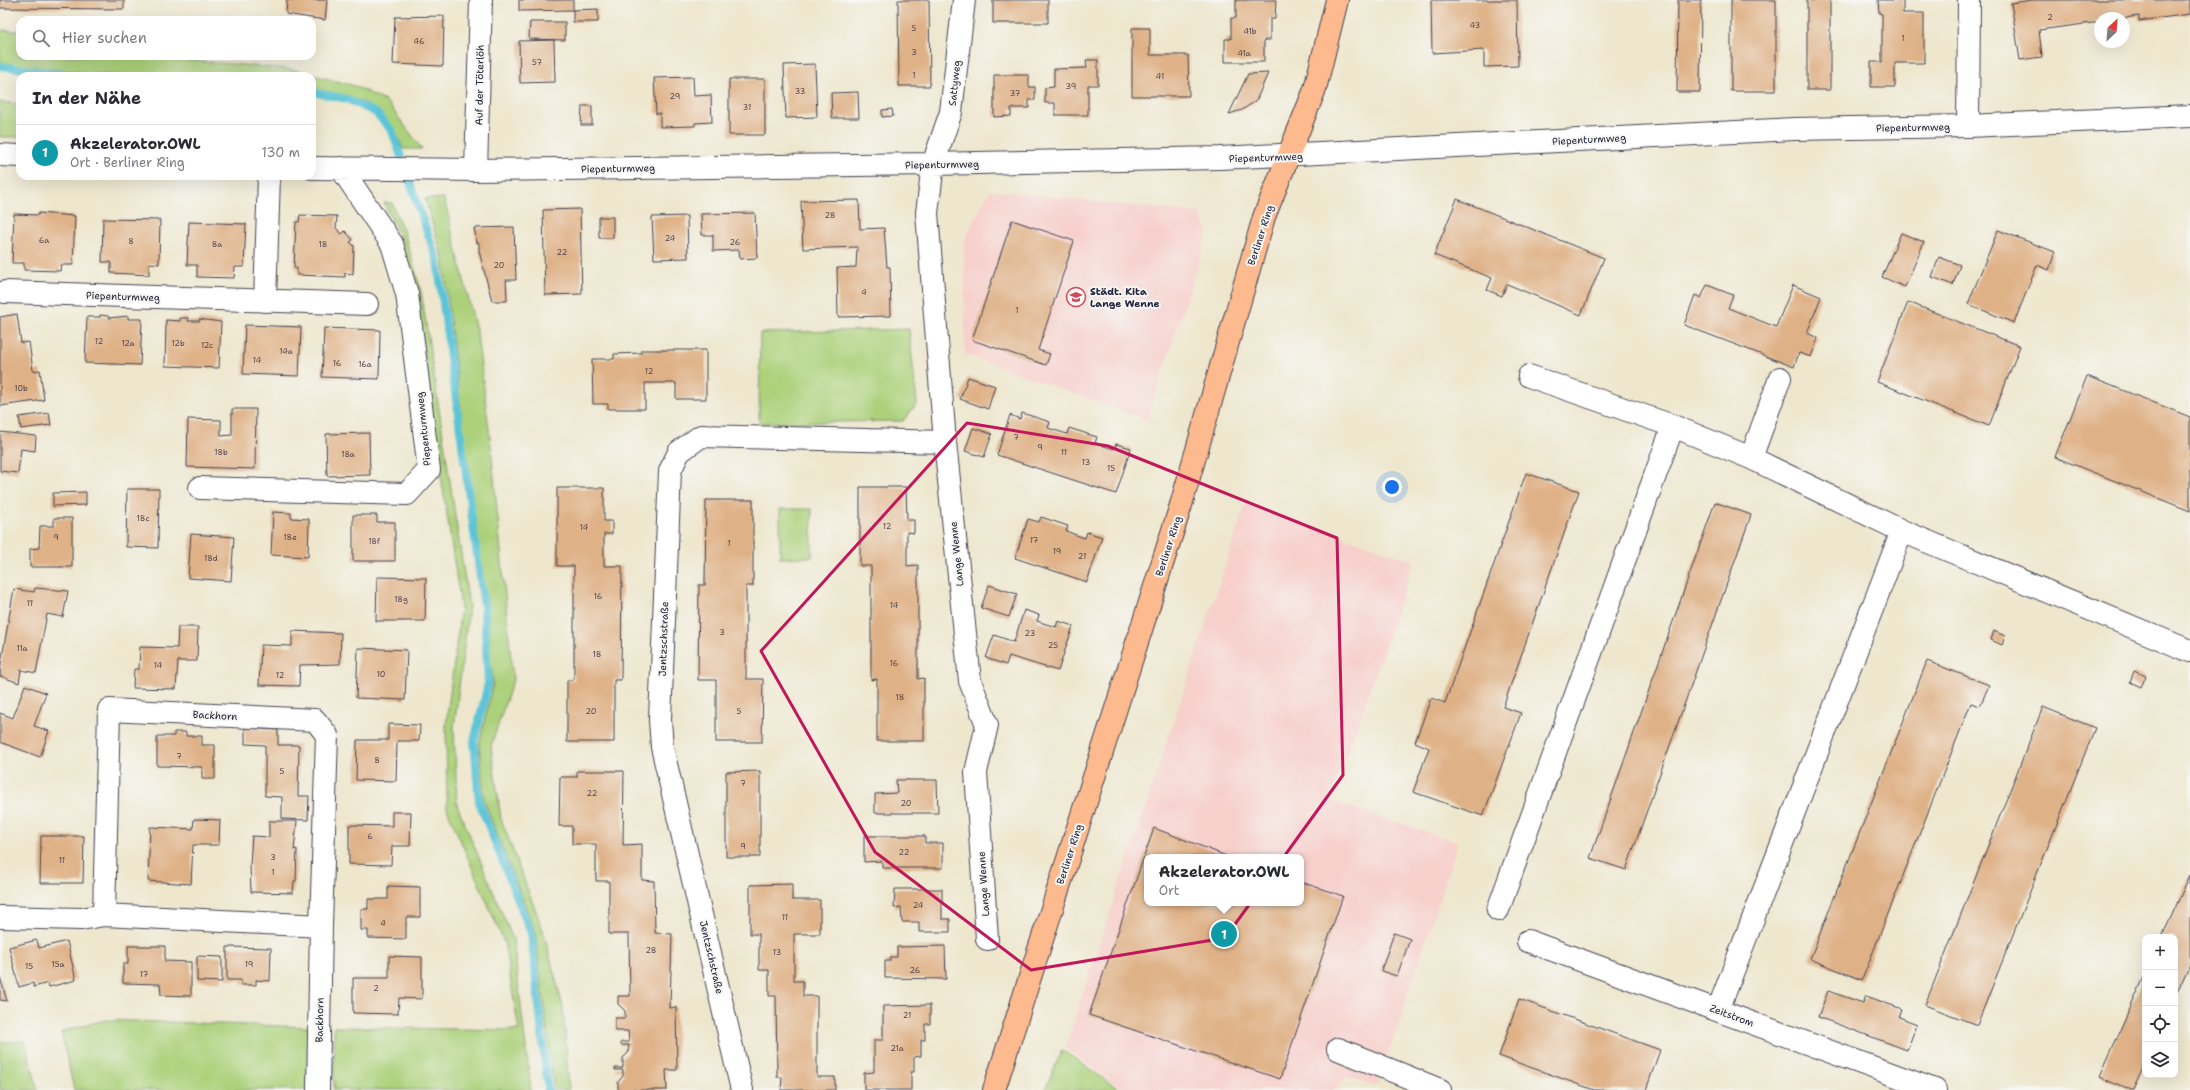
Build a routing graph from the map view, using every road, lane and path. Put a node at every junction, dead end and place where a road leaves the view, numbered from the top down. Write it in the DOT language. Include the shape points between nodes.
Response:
graph roads {
  1 [pos="481,0"];
  2 [pos="964,0"];
  3 [pos="1337,0"];
  4 [pos="1969,0"];
  5 [pos="2190,116"];
  6 [pos="1968,126"];
  7 [pos="0,155"];
  8 [pos="16,156"];
  9 [pos="1289,156"];
  10 [pos="933,164"];
  11 [pos="316,168"];
  12 [pos="352,168"];
  13 [pos="476,170"];
  14 [pos="269,180"];
  15 [pos="5,292"];
  16 [pos="266,301"];
  17 [pos="367,304"];
  18 [pos="1529,376"];
  19 [pos="1780,378"];
  20 [pos="1673,426"];
  21 [pos="945,442"];
  22 [pos="1751,458"];
  23 [pos="200,488"];
  24 [pos="1902,531"];
  25 [pos="2190,651"];
  26 [pos="1498,910"];
  27 [pos="104,915"];
  28 [pos="0,917"];
  29 [pos="321,926"];
  30 [pos="987,939"];
  31 [pos="1528,941"];
  32 [pos="1718,1010"];
  33 [pos="1338,1049"];
  34 [pos="318,1090"];
  35 [pos="742,1090"];
  36 [pos="994,1090"];
  37 [pos="1440,1090"];
  38 [pos="1935,1090"];
  1 -- 13 [label="street, Auf der Töterlöh"];
  2 -- 10 [label="street, Sattyweg" via="951,112"];
  3 -- 9 [label="main road, Berliner Ring" via="1315,89"];
  4 -- 6 [label="street"];
  5 -- 6 [label="street, Piepenturmweg"];
  6 -- 9 [label="street, Piepenturmweg" via="1794,129"];
  7 -- 8 [label="street"];
  9 -- 10 [label="street, Piepenturmweg"];
  9 -- 36 [label="main road, Berliner Ring" via="1264,217 1181,505"];
  10 -- 13 [label="street, Piepenturmweg"];
  10 -- 21 [label="street, Lange Wenne" via="927,213"];
  11 -- 12 [label="street, Piepenturmweg"];
  12 -- 13 [label="street, Piepenturmweg"];
  12 -- 23 [label="street, Piepenturmweg" via="392,244 405,287 429,470 407,494"];
  14 -- 16 [label="street"];
  15 -- 16 [label="street, Piepenturmweg"];
  16 -- 17 [label="street, Piepenturmweg"];
  18 -- 20 [label="street"];
  19 -- 22 [label="street"];
  20 -- 22 [label="street"];
  20 -- 26 [label="street"];
  21 -- 30 [label="street, Lange Wenne" via="970,682 987,725 976,772"];
  21 -- 35 [label="street, Jentzschstraße" via="701,436 679,452 670,471 660,720 662,747"];
  22 -- 24 [label="street"];
  24 -- 25 [label="street"];
  24 -- 32 [label="street"];
  27 -- 28 [label="street" via="81,919"];
  27 -- 29 [label="street"];
  27 -- 29 [label="street, Backhorn" via="109,710 315,720 328,735"];
  29 -- 34 [label="street, Backhorn"];
  31 -- 32 [label="street, Zeitstrom"];
  32 -- 38 [label="street, Zeitstrom"];
  33 -- 37 [label="street"];
}
